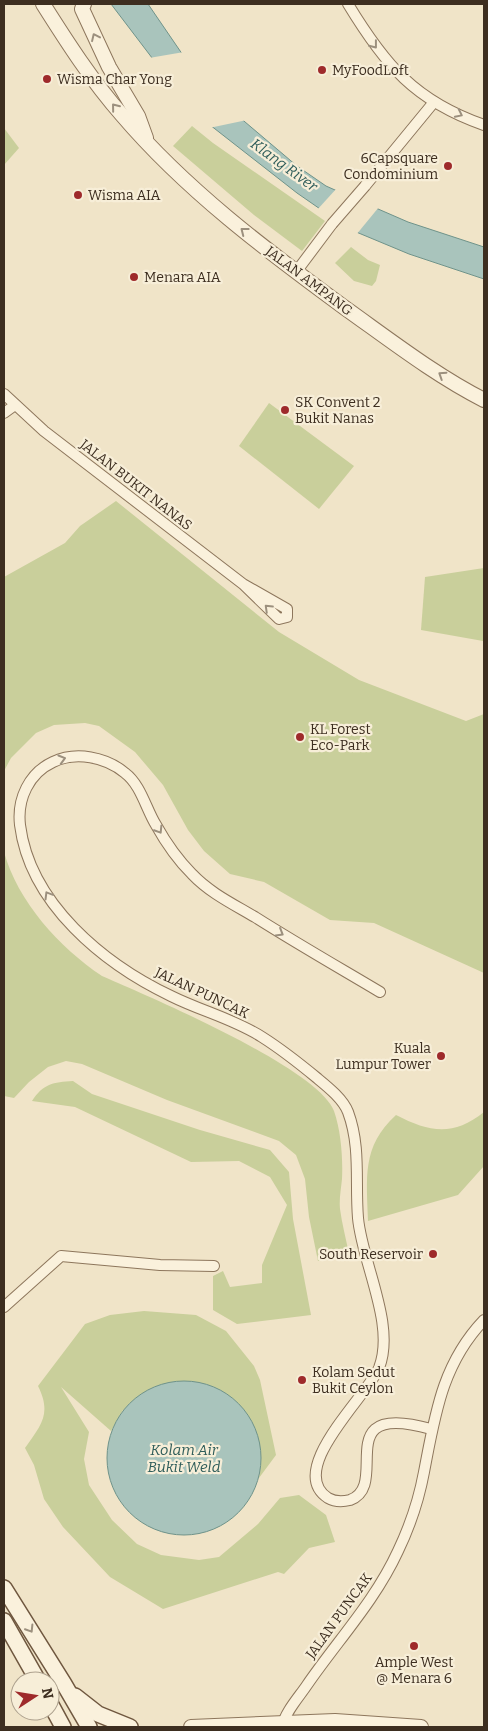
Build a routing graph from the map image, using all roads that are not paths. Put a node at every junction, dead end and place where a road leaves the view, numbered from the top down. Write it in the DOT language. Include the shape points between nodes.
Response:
graph roads {
  1 [pos="43,4"];
  2 [pos="84,4"];
  3 [pos="348,4"];
  4 [pos="434,102"];
  5 [pos="484,125"];
  6 [pos="148,143"];
  7 [pos="296,272"];
  8 [pos="4,394"];
  9 [pos="484,400"];
  10 [pos="15,405"];
  11 [pos="4,413"];
  12 [pos="243,584"];
  13 [pos="380,992"];
  14 [pos="214,1266"];
  15 [pos="4,1307"];
  16 [pos="484,1320"];
  17 [pos="431,1429"];
  18 [pos="4,1588"];
  19 [pos="4,1621"];
  20 [pos="32,1671"];
  21 [pos="64,1684"];
  22 [pos="282,1725"];
  23 [pos="89,1727"];
  24 [pos="130,1727"];
  25 [pos="191,1727"];
  26 [pos="421,1727"];
  6 -- 1 [label="street, JALAN AMPANG, one-way" via="101,89"];
  6 -- 2 [label="street, JALAN AMPANG, one-way" via="138,116 109,67 82,9"];
  3 -- 4 [label="street, one-way" via="369,39 395,71"];
  4 -- 5 [label="street, one-way"];
  4 -- 7 [label="street, bridge"];
  7 -- 6 [label="street, JALAN AMPANG, one-way" via="173,170"];
  9 -- 7 [label="street, JALAN AMPANG, one-way" via="437,372"];
  8 -- 10 [label="street, JALAN BUKIT NANAS"];
  10 -- 11 [label="street"];
  10 -- 12 [label="street, JALAN BUKIT NANAS" via="100,475"];
  17 -- 13 [label="street, JALAN PUNCAK, one-way" via="402,1423 383,1424 373,1431 368,1442 366,1479 359,1494 345,1501 334,1501 320,1491 315,1476 320,1455 376,1373 383,1344 379,1306 358,1219 356,1148 345,1105 318,1078 262,1037 222,1016 172,997 128,972 80,932 49,899 29,860 20,816 23,793 34,776 56,760 81,756 107,762 123,770 132,778 155,825 206,889"];
  14 -- 15 [label="street" via="61,1256"];
  16 -- 17 [label="street, JALAN PUNCAK" via="450,1369"];
  17 -- 22 [label="street, JALAN PUNCAK" via="421,1486 409,1527 397,1553 376,1593 329,1653"];
  18 -- 21 [label="main road, one-way"];
  19 -- 20 [label="main road"];
  21 -- 23 [label="main road"];
  21 -- 24 [label="main road" via="98,1714"];
  22 -- 25 [label="street"];
  22 -- 26 [label="street" via="357,1721"];
}
